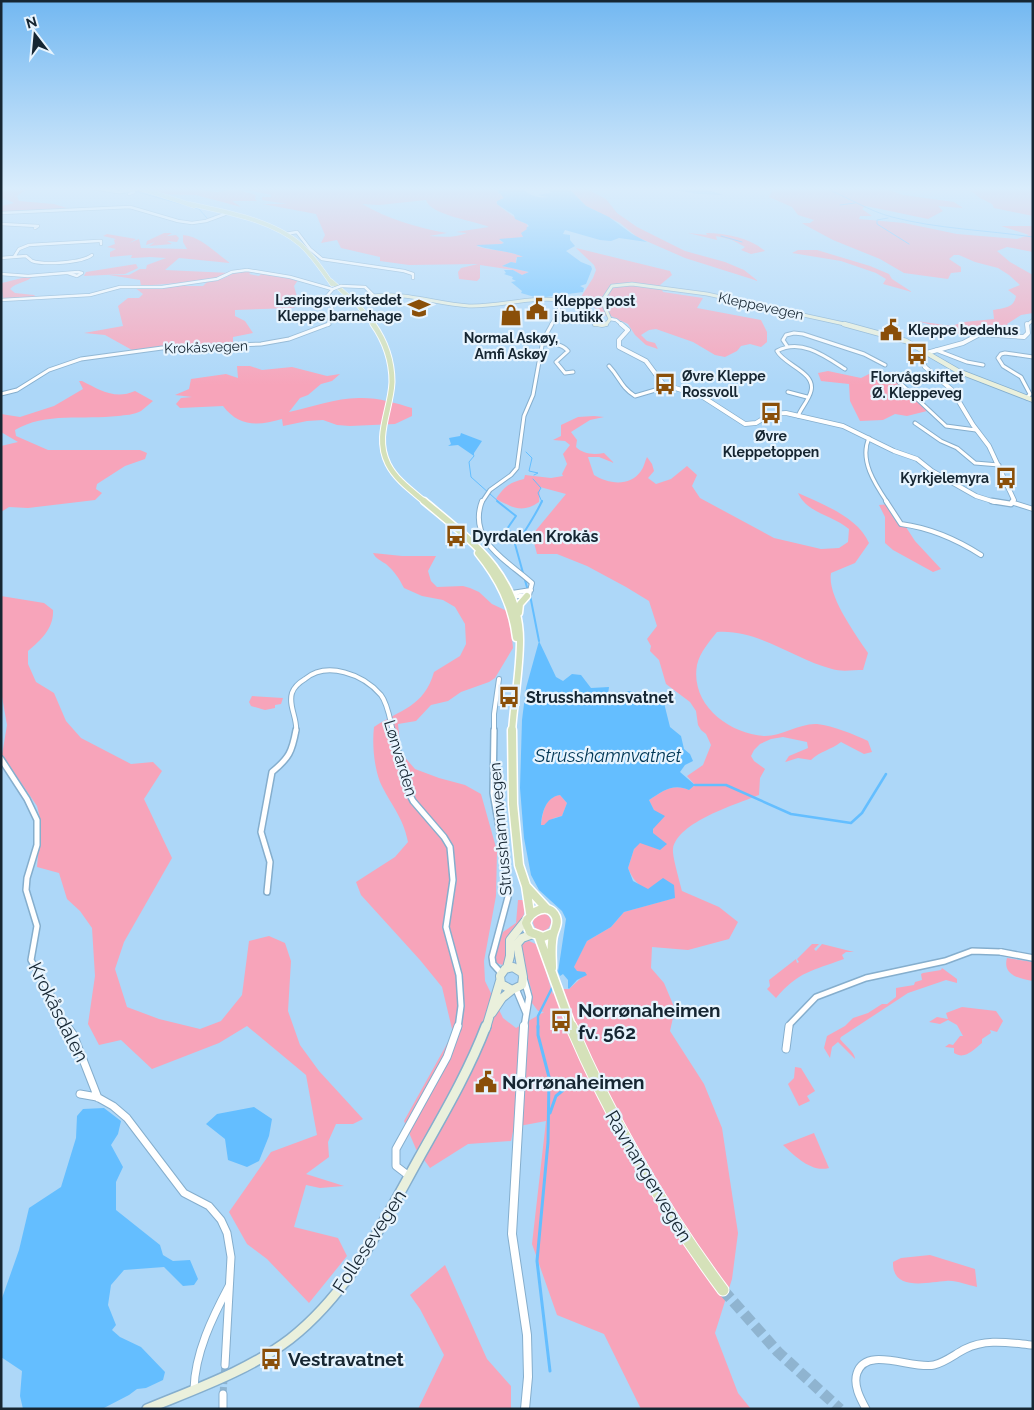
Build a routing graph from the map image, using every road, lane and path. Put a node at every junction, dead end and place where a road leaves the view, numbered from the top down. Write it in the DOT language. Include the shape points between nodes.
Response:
graph roads {
  1 [pos="16,254"];
  2 [pos="309,254"];
  3 [pos="316,254"];
  4 [pos="92,255"];
  5 [pos="14,257"];
  6 [pos="1,258"];
  7 [pos="68,273"];
  8 [pos="1,274"];
  9 [pos="413,278"];
  10 [pos="333,289"];
  11 [pos="374,296"];
  12 [pos="1,300"];
  13 [pos="364,300"];
  14 [pos="560,300"];
  15 [pos="354,301"];
  16 [pos="362,308"];
  17 [pos="610,318"];
  18 [pos="1033,320"];
  19 [pos="372,321"];
  20 [pos="543,344"];
  21 [pos="787,346"];
  22 [pos="936,350"];
  23 [pos="928,353"];
  24 [pos="1033,357"];
  25 [pos="884,365"];
  26 [pos="983,365"];
  27 [pos="609,366"];
  28 [pos="845,369"];
  29 [pos="573,372"];
  30 [pos="898,381"];
  31 [pos="669,386"];
  32 [pos="788,392"];
  33 [pos="1,394"];
  34 [pos="807,396"];
  35 [pos="1027,398"];
  36 [pos="1033,400"];
  37 [pos="798,416"];
  38 [pos="916,423"];
  39 [pos="976,430"];
  40 [pos="869,438"];
  41 [pos="999,465"];
  42 [pos="1014,503"];
  43 [pos="1033,509"];
  44 [pos="981,554"];
  45 [pos="536,592"];
  46 [pos="529,593"];
  47 [pos="510,596"];
  48 [pos="519,618"];
  49 [pos="518,652"];
  50 [pos="498,679"];
  51 [pos="1,759"];
  52 [pos="526,886"];
  53 [pos="267,892"];
  54 [pos="546,909"];
  55 [pos="528,917"];
  56 [pos="553,933"];
  57 [pos="536,936"];
  58 [pos="1001,952"];
  59 [pos="1033,958"];
  60 [pos="552,973"];
  61 [pos="503,974"];
  62 [pos="522,976"];
  63 [pos="514,990"];
  64 [pos="526,1013"];
  65 [pos="490,1016"];
  66 [pos="786,1049"];
  67 [pos="80,1094"];
  68 [pos="98,1098"];
  69 [pos="415,1114"];
  70 [pos="410,1176"];
  71 [pos="230,1284"];
  72 [pos="723,1290"];
  73 [pos="1033,1345"];
  74 [pos="225,1365"];
  75 [pos="194,1389"];
  76 [pos="222,1394"];
  77 [pos="147,1409"];
  78 [pos="223,1409"];
  79 [pos="525,1409"];
  80 [pos="866,1409"];
  1 -- 5 [label="street"];
  2 -- 15 [label="main road" via="331,281"];
  3 -- 9 [label="street" via="322,259 404,271 412,273"];
  4 -- 5 [label="street" via="78,262 32,261 26,256"];
  5 -- 6 [label="street"];
  7 -- 8 [label="street"];
  10 -- 11 [label="street, bridge" via="363,287 372,291"];
  10 -- 12 [label="street" via="248,270 232,272 217,279 161,287 120,287 90,295"];
  10 -- 33 [label="street, Krokåsvegen" via="326,297 332,307 329,325 289,339 242,346 156,349 81,359 49,370 17,390"];
  11 -- 13 [label="main road"];
  11 -- 14 [label="main road" via="410,296 469,306"];
  11 -- 15 [label="main road"];
  13 -- 15 [label="main road"];
  13 -- 16 [label="main road"];
  14 -- 17 [label="main road" via="578,305 596,324 605,325"];
  14 -- 20 [label="street" via="559,311"];
  15 -- 16 [label="main road"];
  15 -- 19 [label="main road"];
  16 -- 19 [label="main road"];
  17 -- 23 [label="main road, Kleppevegen" via="602,301 610,288 620,284 638,284 798,314 900,339"];
  17 -- 31 [label="street" via="628,330 618,343 620,348 646,361 662,383"];
  18 -- 22 [label="street" via="1027,324 1028,333 1024,337 980,334 963,343"];
  19 -- 47 [label="main road" via="383,338 392,366 391,394 381,435 383,454 389,466 398,478 487,556 502,575"];
  20 -- 29 [label="street" via="562,345 568,351 556,362 566,373"];
  20 -- 46 [label="street" via="532,398 524,416 517,468 488,493 481,504 479,516 482,537 530,582"];
  21 -- 25 [label="street" via="783,340 786,335 803,334 864,354"];
  21 -- 28 [label="street" via="809,349"];
  21 -- 34 [label="street" via="776,353 808,379 811,388"];
  22 -- 23 [label="street"];
  22 -- 26 [label="street"];
  23 -- 35 [label="main road, Kleppevegen" via="950,367"];
  23 -- 39 [label="street" via="921,356 922,364 952,390"];
  24 -- 35 [label="street" via="1005,353 998,358 1001,364 1020,375 1030,394"];
  27 -- 31 [label="street" via="622,387 635,396"];
  30 -- 39 [label="street" via="946,426"];
  31 -- 37 [label="street" via="706,398 745,424 775,413"];
  32 -- 34 [label="street"];
  34 -- 37 [label="street"];
  35 -- 36 [label="main road, Kleppevegen"];
  37 -- 40 [label="street" via="848,428"];
  38 -- 41 [label="street" via="975,463"];
  39 -- 41 [label="street"];
  40 -- 42 [label="street" via="917,459 980,498"];
  40 -- 44 [label="street" via="866,441 868,462 884,501 902,524 942,534"];
  41 -- 42 [label="street"];
  42 -- 43 [label="street"];
  45 -- 46 [label="street"];
  46 -- 47 [label="street"];
  46 -- 47 [label="street"];
  46 -- 48 [label="main road" via="520,605"];
  47 -- 48 [label="main road"];
  47 -- 49 [label="main road"];
  48 -- 49 [label="main road"];
  49 -- 52 [label="main road" via="512,736 512,806"];
  50 -- 61 [label="street, Strusshamnvegen" via="493,792 508,897 492,957 493,964"];
  51 -- 68 [label="street, Krokåsdalen" via="10,768 33,808 37,822 38,838 26,888 37,925 31,960 60,1017 74,1034"];
  52 -- 54 [label="main road"];
  52 -- 55 [label="main road"];
  53 -- 69 [label="street, Lønvarden" via="270,862 261,827 272,772 287,760 293,746 297,726 292,694 316,670 327,669 355,676 381,694 409,793 447,841 451,858 453,880 446,927 461,988 459,1023 440,1072"];
  54 -- 55 [label="main road" via="536,909"];
  54 -- 56 [label="main road" via="555,915 557,921"];
  55 -- 57 [label="main road" via="527,926"];
  55 -- 61 [label="main road, Follesevegen" via="510,940"];
  56 -- 57 [label="main road"];
  56 -- 60 [label="main road, Ravnangervegen"];
  57 -- 60 [label="main road, Ravnangervegen"];
  57 -- 62 [label="main road" via="522,938 517,944"];
  58 -- 59 [label="street"];
  58 -- 66 [label="street" via="972,951 945,961 866,978 816,997 790,1024"];
  60 -- 72 [label="main road, Ravnangervegen" via="571,1026 613,1117 668,1212"];
  61 -- 62 [label="main road" via="513,967"];
  61 -- 63 [label="main road" via="506,989"];
  61 -- 65 [label="main road, Follesevegen"];
  62 -- 63 [label="main road" via="522,985"];
  62 -- 64 [label="street" via="530,996"];
  63 -- 64 [label="street"];
  63 -- 65 [label="main road, Follesevegen" via="502,998"];
  64 -- 79 [label="street" via="512,1234 528,1335"];
  65 -- 70 [label="main road, Follesevegen" via="456,1093"];
  67 -- 68 [label="street"];
  68 -- 71 [label="street" via="134,1124 186,1194 216,1211 231,1249"];
  69 -- 70 [label="street, Follesevegen" via="394,1154 396,1166"];
  70 -- 75 [label="main road, Follesevegen" via="361,1260 313,1318 258,1359"];
  71 -- 74 [label="street"];
  71 -- 75 [label="street" via="214,1315 193,1378"];
  73 -- 80 [label="street" via="984,1342 934,1365 922,1367 879,1358 865,1360 857,1371 856,1385"];
  75 -- 77 [label="main road, Follesevegen"];
  76 -- 78 [label="street"];
}
